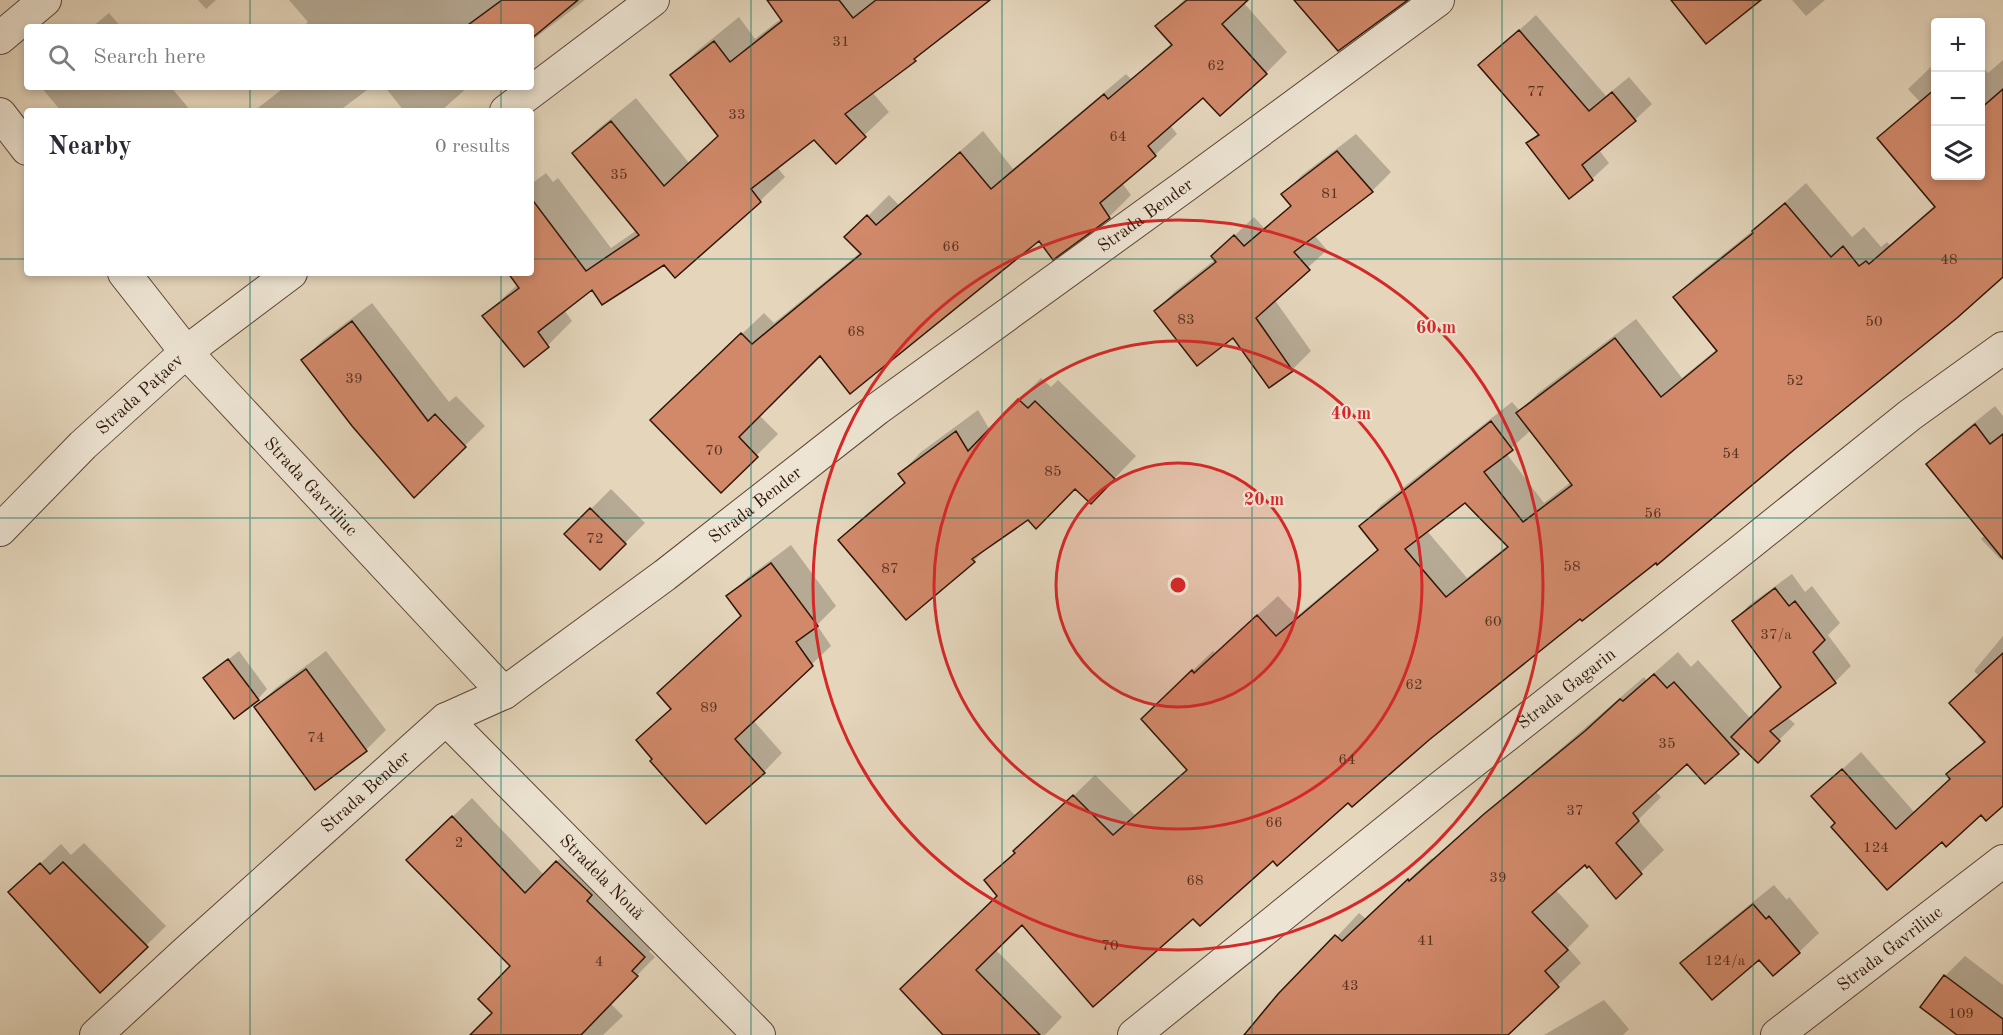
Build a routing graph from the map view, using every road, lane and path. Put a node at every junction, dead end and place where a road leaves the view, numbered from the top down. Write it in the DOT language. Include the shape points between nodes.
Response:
graph roads {
  1 [pos="45,0"];
  2 [pos="653,0"];
  3 [pos="1438,0"];
  4 [pos="0,38"];
  5 [pos="534,90"];
  6 [pos="534,90"];
  7 [pos="510,108"];
  8 [pos="0,114"];
  9 [pos="24,145"];
  10 [pos="126,276"];
  11 [pos="287,276"];
  12 [pos="2003,348"];
  13 [pos="186,352"];
  14 [pos="0,530"];
  15 [pos="504,693"];
  16 [pos="446,719"];
  17 [pos="2003,861"];
  18 [pos="96,1035"];
  19 [pos="759,1035"];
  20 [pos="1134,1035"];
  21 [pos="1777,1035"];
  1 -- 4 [label="street"];
  2 -- 5 [label="street"];
  3 -- 15 [label="street, Strada Bender" via="877,409 665,575"];
  6 -- 7 [label="street"];
  8 -- 9 [label="street"];
  10 -- 13 [label="street, Strada Gavriliuc"];
  11 -- 13 [label="street, Strada Pațaev"];
  12 -- 20 [label="street, Strada Gagarin" via="1910,415"];
  13 -- 14 [label="street, Strada Pațaev" via="82,445"];
  13 -- 15 [label="street, Strada Gavriliuc"];
  15 -- 16 [label="street, Strada Bender"];
  16 -- 18 [label="street, Strada Bender"];
  16 -- 19 [label="street, Stradela Nouă"];
  17 -- 21 [label="street, Strada Gavriliuc"];
}
